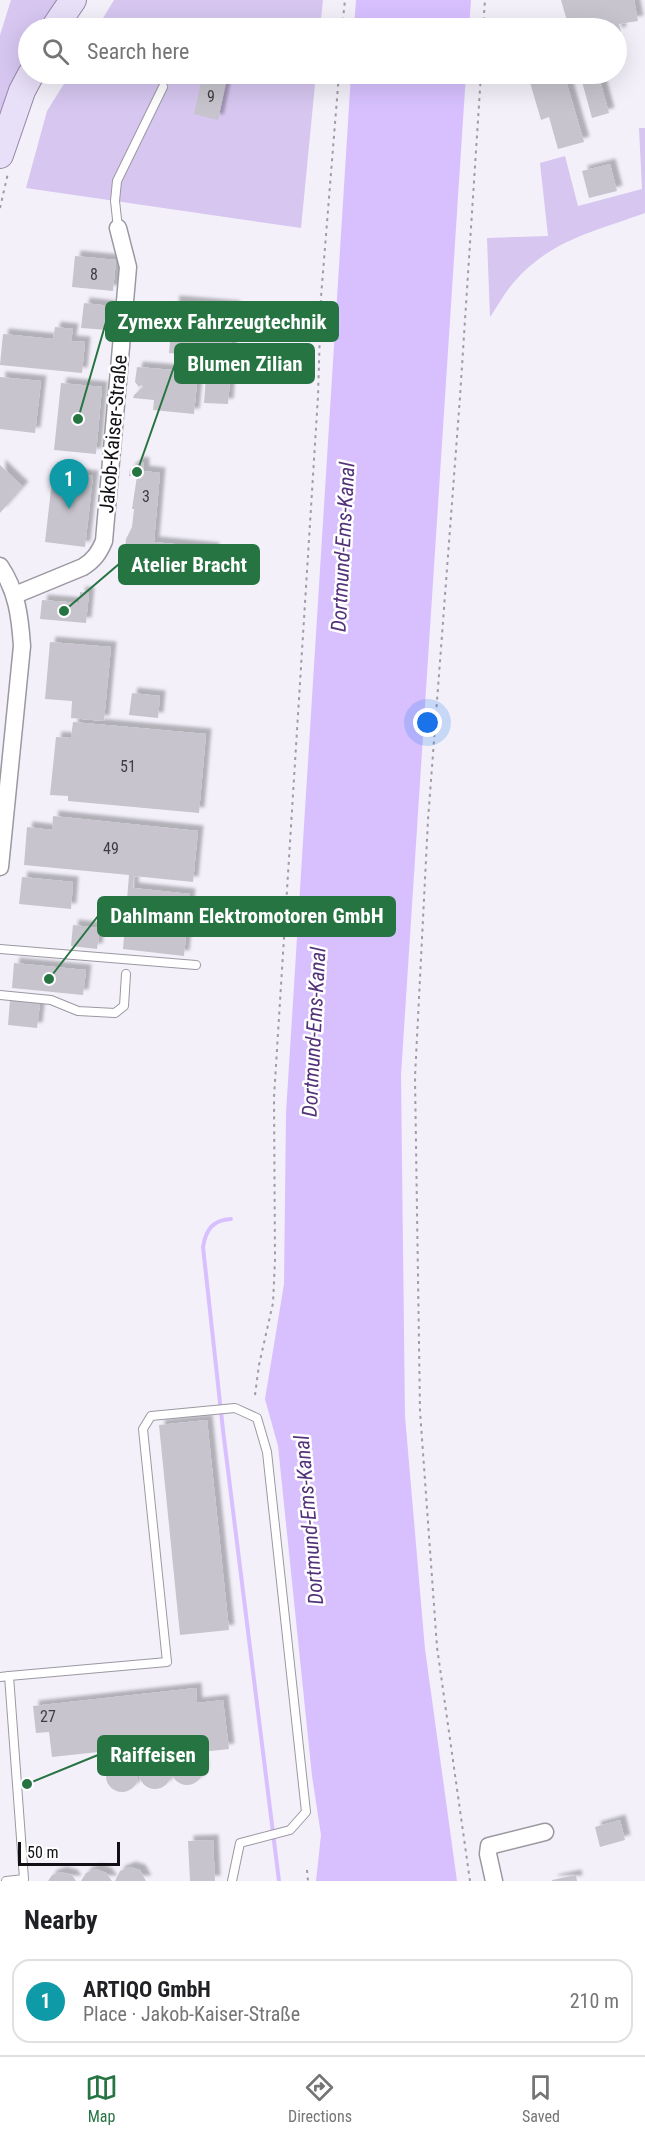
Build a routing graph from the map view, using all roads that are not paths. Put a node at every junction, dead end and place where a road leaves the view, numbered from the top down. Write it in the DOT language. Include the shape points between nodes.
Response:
graph roads {
  1 [pos="72,0"];
  2 [pos="60,18"];
  3 [pos="26,84"];
  4 [pos="163,87"];
  5 [pos="0,155"];
  6 [pos="118,228"];
  7 [pos="0,566"];
  8 [pos="15,595"];
  9 [pos="0,867"];
  10 [pos="0,949"];
  11 [pos="196,965"];
  12 [pos="126,974"];
  13 [pos="0,995"];
  14 [pos="4,1677"];
  15 [pos="545,1832"];
  16 [pos="25,1880"];
  17 [pos="6,1881"];
  18 [pos="232,1881"];
  19 [pos="494,1881"];
  1 -- 2 [label="main road"];
  3 -- 5 [label="main road"];
  4 -- 6 [label="lane, Jakob-Kaiser-Straße" via="117,181"];
  6 -- 8 [label="street, Jakob-Kaiser-Straße" via="128,267 104,541 92,561 83,567"];
  7 -- 8 [label="street"];
  8 -- 9 [label="street" via="20,617 20,673"];
  10 -- 11 [label="lane"];
  12 -- 13 [label="lane" via="124,1006 115,1013 78,1011 51,1000"];
  14 -- 16 [label="lane"];
  14 -- 18 [label="lane" via="167,1662 143,1429 151,1416 235,1408 257,1418 267,1452 306,1812 290,1830 240,1843"];
  15 -- 19 [label="street" via="489,1846"];
  16 -- 17 [label="lane"];
}
